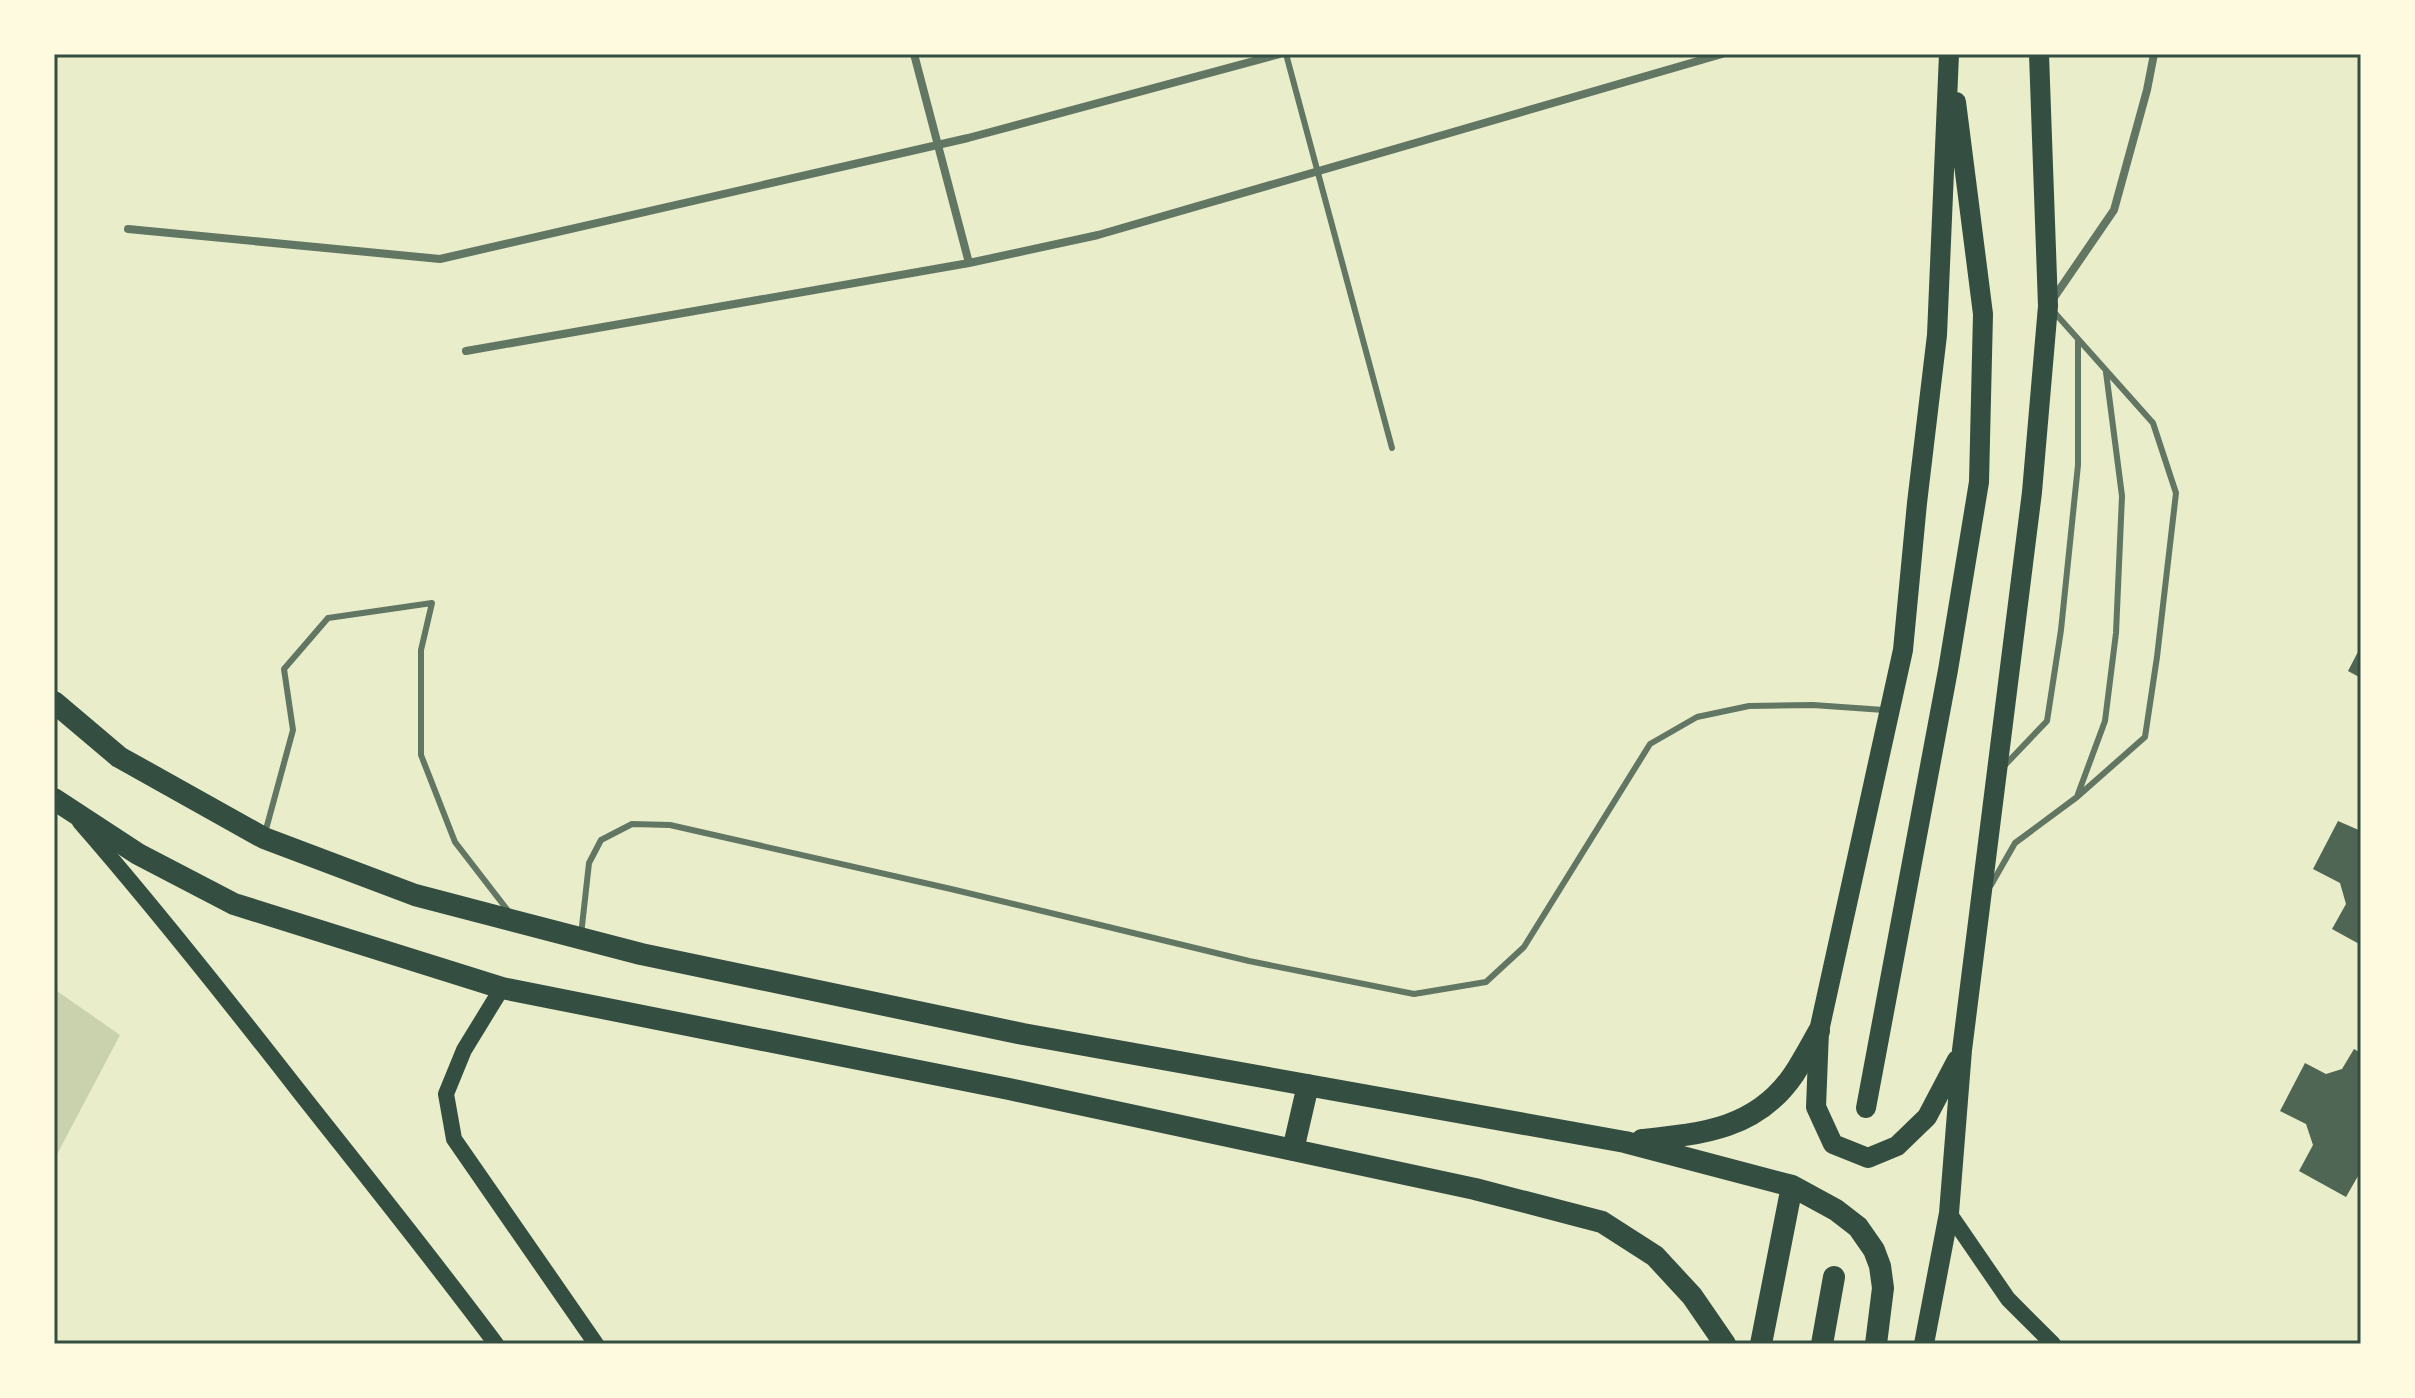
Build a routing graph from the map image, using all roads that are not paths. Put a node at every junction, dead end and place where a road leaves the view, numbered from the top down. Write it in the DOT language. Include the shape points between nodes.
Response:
graph roads {
  1 [pos="914,54"];
  2 [pos="1283,54"];
  3 [pos="1722,54"];
  4 [pos="1950,54"];
  5 [pos="2039,54"];
  6 [pos="2154,54"];
  7 [pos="937,145"];
  8 [pos="1318,171"];
  9 [pos="128,229"];
  10 [pos="969,263"];
  11 [pos="2048,306"];
  12 [pos="2078,339"];
  13 [pos="466,351"];
  14 [pos="2106,370"];
  15 [pos="1392,448"];
  16 [pos="54,702"];
  17 [pos="1890,710"];
  18 [pos="1997,774"];
  19 [pos="2077,797"];
  20 [pos="62,805"];
  21 [pos="264,838"];
  22 [pos="1981,902"];
  23 [pos="516,922"];
  24 [pos="581,938"];
  25 [pos="502,988"];
  26 [pos="1819,1031"];
  27 [pos="1962,1050"];
  28 [pos="1308,1085"];
  29 [pos="1866,1108"];
  30 [pos="1625,1142"];
  31 [pos="1293,1150"];
  32 [pos="1792,1186"];
  33 [pos="1949,1213"];
  34 [pos="1834,1277"];
  35 [pos="496,1344"];
  36 [pos="596,1344"];
  37 [pos="1725,1344"];
  38 [pos="1761,1344"];
  39 [pos="1822,1344"];
  40 [pos="1876,1344"];
  41 [pos="1924,1344"];
  42 [pos="2053,1344"];
  1 -- 7 [label="street"];
  2 -- 7 [label="street"];
  2 -- 8 [label="lane"];
  3 -- 8 [label="street"];
  4 -- 17 [label="main road" via="1937,335 1903,650"];
  4 -- 29 [label="main road" via="1983,314 1979,482"];
  5 -- 11 [label="main road"];
  6 -- 11 [label="street" via="2114,210"];
  7 -- 9 [label="street" via="440,259"];
  7 -- 10 [label="street"];
  8 -- 10 [label="street" via="1098,235"];
  8 -- 15 [label="lane"];
  10 -- 13 [label="street"];
  11 -- 12 [label="lane"];
  11 -- 18 [label="main road" via="2032,492"];
  12 -- 14 [label="lane"];
  12 -- 18 [label="lane" via="2078,465 2047,721"];
  14 -- 19 [label="lane" via="2122,496 2116,633 2105,721"];
  14 -- 19 [label="lane" via="2153,423 2176,493 2145,737"];
  16 -- 21 [label="highway" via="119,757"];
  17 -- 24 [label="lane" via="1749,706 1697,717 1650,744 1524,947 1486,982 1429,992 1414,994 1249,961 670,825 632,824 601,840 589,863"];
  17 -- 26 [label="main road"];
  18 -- 22 [label="main road"];
  19 -- 22 [label="lane" via="2015,843"];
  20 -- 25 [label="highway" via="138,854 234,904"];
  20 -- 35 [label="main road" via="159,913"];
  21 -- 23 [label="highway" via="415,895"];
  21 -- 23 [label="lane" via="293,730 284,669 328,618 432,603 421,650 421,755 455,842"];
  22 -- 27 [label="main road"];
  23 -- 24 [label="highway"];
  24 -- 28 [label="highway" via="1023,1034"];
  25 -- 31 [label="highway"];
  25 -- 36 [label="main road" via="464,1050 446,1094 454,1139"];
  26 -- 27 [label="main road" via="1816,1107 1833,1144 1868,1158 1897,1146 1927,1117"];
  26 -- 30 [label="highway" via="1793,1076 1755,1113 1708,1133"];
  27 -- 33 [label="main road"];
  28 -- 30 [label="highway"];
  28 -- 31 [label="highway"];
  30 -- 32 [label="highway"];
  31 -- 37 [label="highway" via="1602,1222 1655,1256 1692,1296"];
  32 -- 38 [label="highway"];
  32 -- 40 [label="highway" via="1858,1227 1874,1250 1883,1288"];
  33 -- 41 [label="main road"];
  33 -- 42 [label="main road" via="2008,1299"];
  34 -- 39 [label="highway"];
}
